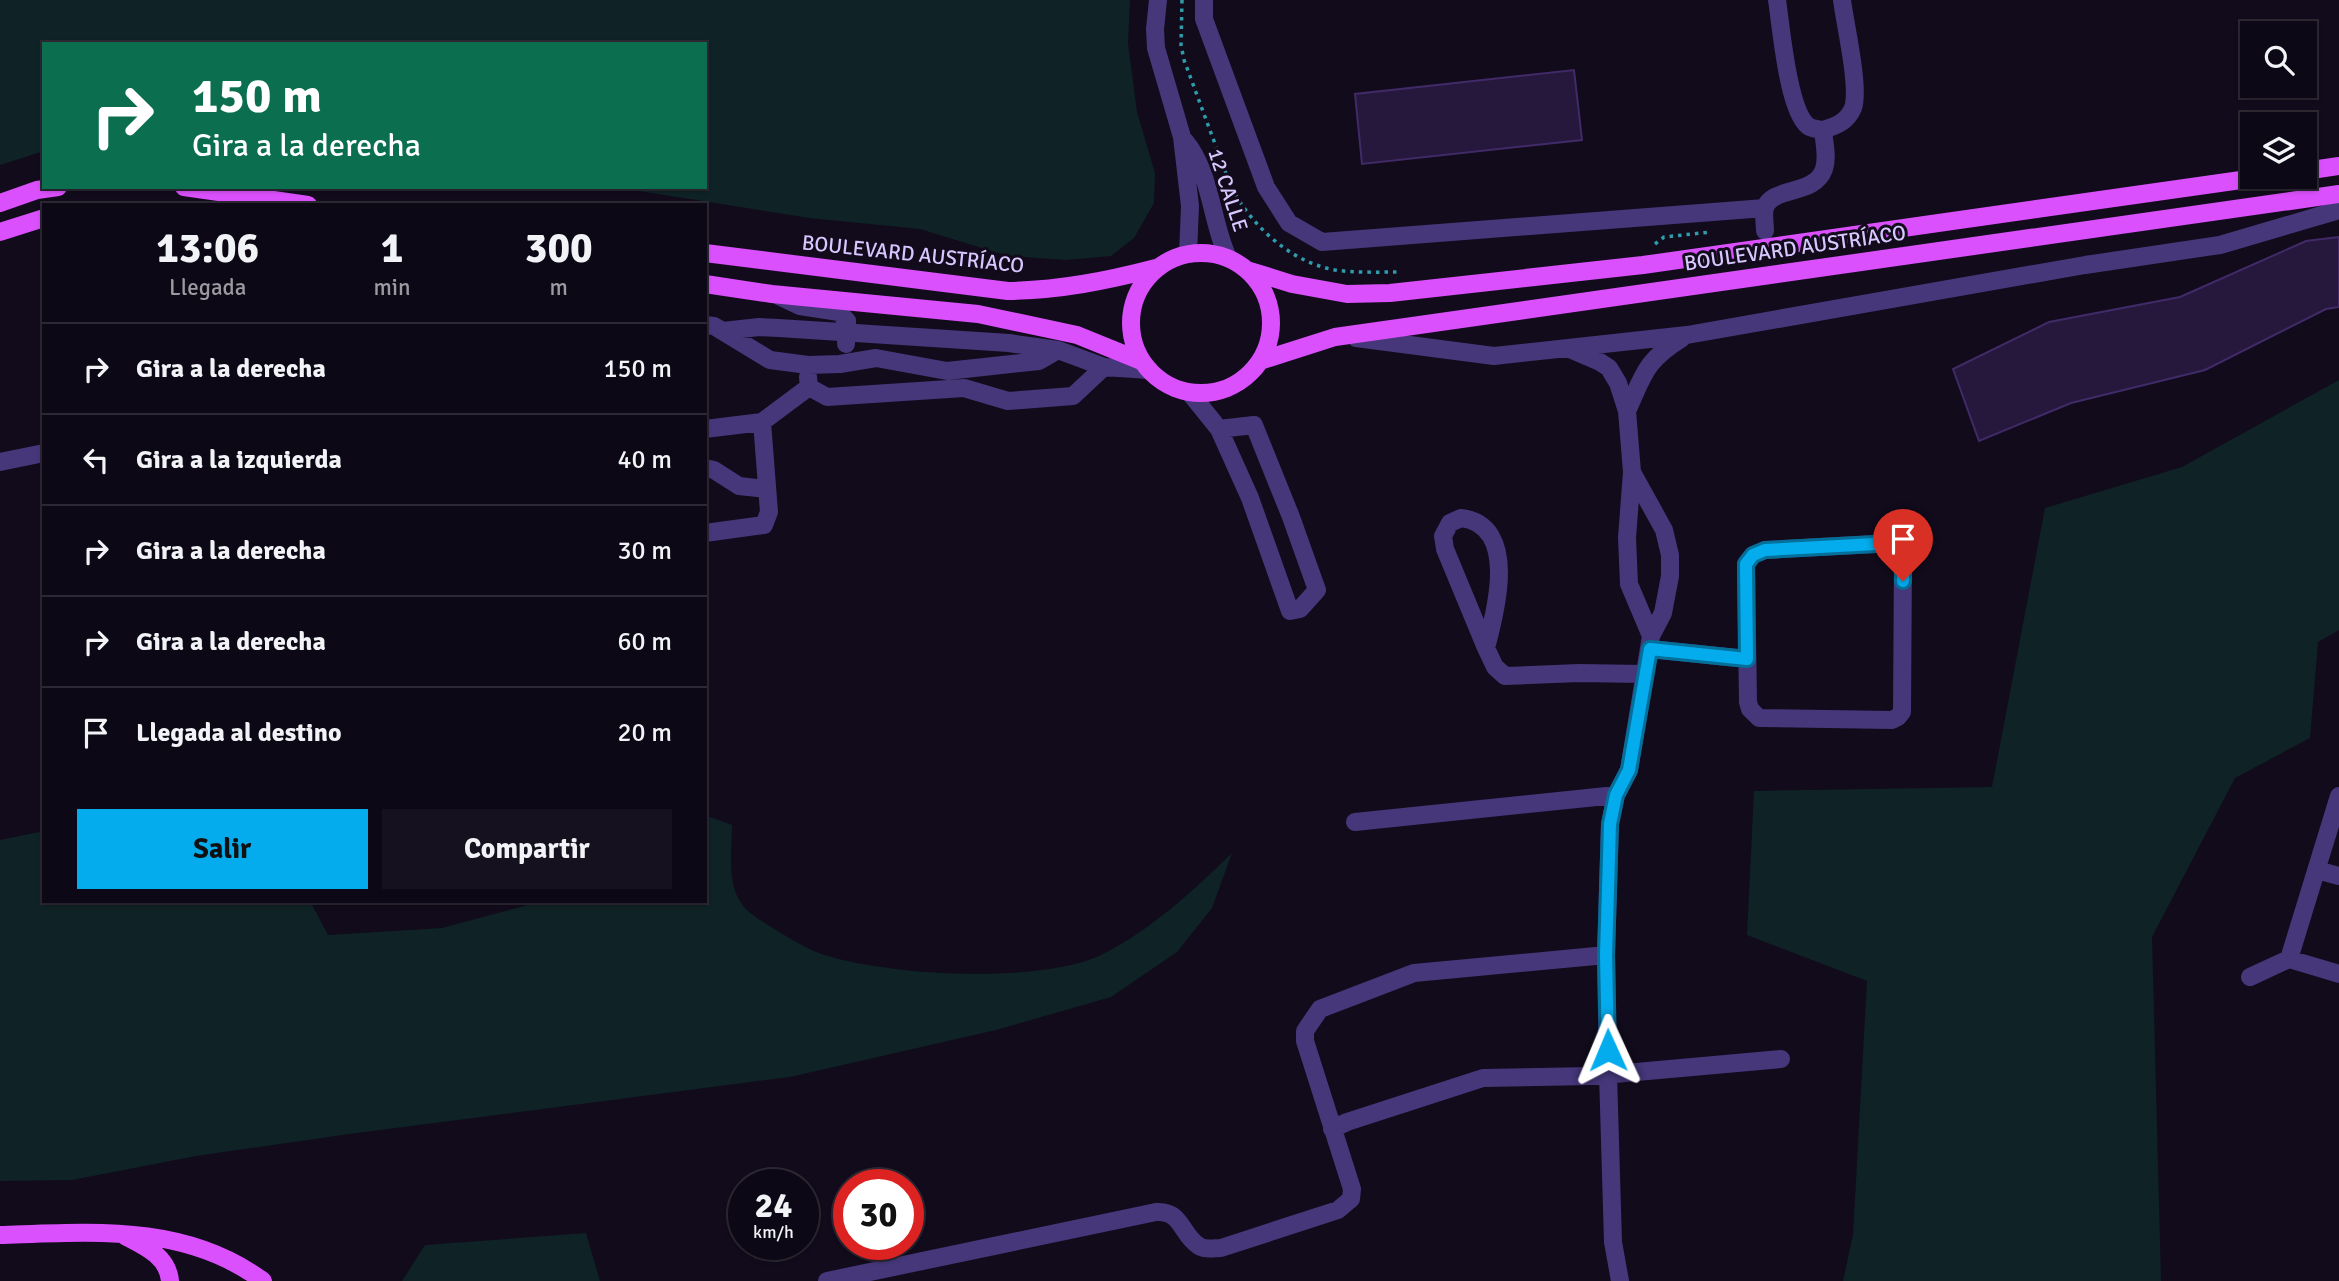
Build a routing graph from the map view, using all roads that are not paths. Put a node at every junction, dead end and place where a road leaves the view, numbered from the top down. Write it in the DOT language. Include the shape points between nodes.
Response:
graph roads {
  1 [pos="1158,0"];
  2 [pos="1204,0"];
  3 [pos="1777,0"];
  4 [pos="1842,0"];
  5 [pos="1823,130"];
  6 [pos="1182,137"];
  7 [pos="2339,166"];
  8 [pos="2317,169"];
  9 [pos="2240,180"];
  10 [pos="44,189"];
  11 [pos="198,189"];
  12 [pos="2339,194"];
  13 [pos="0,202"];
  14 [pos="294,203"];
  15 [pos="1765,208"];
  16 [pos="2339,210"];
  17 [pos="42,219"];
  18 [pos="1765,230"];
  19 [pos="0,232"];
  20 [pos="707,253"];
  21 [pos="1188,254"];
  22 [pos="1228,258"];
  23 [pos="1157,268"];
  24 [pos="1247,270"];
  25 [pos="707,284"];
  26 [pos="772,293"];
  27 [pos="707,325"];
  28 [pos="723,331"];
  29 [pos="1687,335"];
  30 [pos="1335,337"];
  31 [pos="1568,349"];
  32 [pos="1058,350"];
  33 [pos="1260,361"];
  34 [pos="840,364"];
  35 [pos="808,365"];
  36 [pos="1145,365"];
  37 [pos="1104,367"];
  38 [pos="809,387"];
  39 [pos="1190,393"];
  40 [pos="1627,411"];
  41 [pos="762,422"];
  42 [pos="707,429"];
  43 [pos="1219,429"];
  44 [pos="42,453"];
  45 [pos="0,463"];
  46 [pos="707,468"];
  47 [pos="1632,472"];
  48 [pos="766,489"];
  49 [pos="707,533"];
  50 [pos="1650,642"];
  51 [pos="1486,648"];
  52 [pos="1747,659"];
  53 [pos="1644,674"];
  54 [pos="1616,795"];
  55 [pos="2339,796"];
  56 [pos="1355,822"];
  57 [pos="2316,870"];
  58 [pos="2339,876"];
  59 [pos="1606,955"];
  60 [pos="2289,959"];
  61 [pos="2339,974"];
  62 [pos="2250,977"];
  63 [pos="1781,1059"];
  64 [pos="1608,1074"];
  65 [pos="1332,1129"];
  66 [pos="119,1233"];
  67 [pos="0,1235"];
  68 [pos="170,1281"];
  69 [pos="263,1281"];
  70 [pos="827,1281"];
  71 [pos="1620,1281"];
  1 -- 6 [label="street, 12 CALLE" via="1156,48"];
  2 -- 15 [label="street" via="1204,19 1266,187 1289,223 1322,242"];
  3 -- 5 [label="street" via="1793,100 1810,128"];
  4 -- 5 [label="street" via="1855,89 1853,108 1839,126"];
  5 -- 15 [label="street" via="1826,160 1820,177 1805,188 1775,197"];
  6 -- 21 [label="street, 12 CALLE" via="1190,206"];
  6 -- 22 [label="street, 12 CALLE" via="1199,166"];
  7 -- 8 [label="main road"];
  9 -- 24 [label="main road, BOULEVARD AUSTRÍACO" via="1643,265 1390,293 1347,293 1292,284"];
  10 -- 13 [label="main road"];
  11 -- 14 [label="main road"];
  12 -- 30 [label="main road, BOULEVARD AUSTRÍACO"];
  15 -- 18 [label="street"];
  16 -- 29 [label="street" via="2220,245"];
  17 -- 19 [label="main road"];
  20 -- 23 [label="main road, BOULEVARD AUSTRÍACO" via="1008,290 1052,290"];
  21 -- 22 [label="main road" via="1210,252"];
  21 -- 23 [label="main road"];
  22 -- 24 [label="main road"];
  23 -- 36 [label="main road" via="1141,285 1131,317 1133,340"];
  24 -- 33 [label="main road" via="1262,290 1270,313 1269,338"];
  25 -- 26 [label="main road"];
  26 -- 34 [label="street, bridge" via="800,306 839,312 847,321"];
  26 -- 36 [label="main road" via="978,314 1077,335"];
  27 -- 28 [label="street"];
  28 -- 32 [label="street" via="779,328"];
  28 -- 35 [label="street" via="770,360"];
  29 -- 31 [label="street"];
  29 -- 40 [label="street" via="1648,365"];
  30 -- 31 [label="street" via="1494,356"];
  30 -- 33 [label="main road, BOULEVARD AUSTRÍACO"];
  31 -- 40 [label="street" via="1609,368"];
  32 -- 34 [label="street" via="1039,361 947,371 876,358"];
  32 -- 37 [label="street"];
  33 -- 39 [label="main road" via="1247,377 1227,388"];
  34 -- 35 [label="street"];
  35 -- 38 [label="street"];
  36 -- 37 [label="street"];
  36 -- 39 [label="main road" via="1170,387"];
  37 -- 38 [label="street" via="1073,396 1007,401 964,388 827,397"];
  38 -- 41 [label="street"];
  39 -- 43 [label="street"];
  40 -- 47 [label="street"];
  41 -- 42 [label="street"];
  41 -- 48 [label="street"];
  43 -- 43 [label="street" via="1250,498 1290,611 1300,609 1317,590 1254,425"];
  44 -- 45 [label="street"];
  46 -- 48 [label="street" via="740,486"];
  47 -- 50 [label="street" via="1629,584"];
  47 -- 50 [label="street" via="1664,530 1670,555 1667,596"];
  48 -- 49 [label="street" via="769,512 764,526"];
  50 -- 52 [label="street"];
  50 -- 53 [label="street"];
  51 -- 51 [label="street" via="1445,549 1443,536 1450,523 1461,518 1481,523 1496,546 1499,583"];
  51 -- 53 [label="street" via="1505,676"];
  52 -- 52 [label="street" via="1746,564 1753,555 1765,550 1898,544 1903,555 1902,712 1898,718 1759,718 1748,702"];
  53 -- 54 [label="street" via="1629,770"];
  54 -- 56 [label="street"];
  54 -- 59 [label="street" via="1610,824"];
  55 -- 57 [label="street"];
  57 -- 58 [label="street"];
  57 -- 60 [label="street"];
  59 -- 64 [label="street"];
  59 -- 65 [label="street" via="1413,973 1320,1009 1305,1031 1305,1041"];
  60 -- 61 [label="street"];
  60 -- 62 [label="street"];
  63 -- 64 [label="street"];
  64 -- 65 [label="street" via="1483,1078"];
  64 -- 71 [label="street" via="1613,1242"];
  65 -- 70 [label="street" via="1352,1189 1345,1206 1221,1248 1198,1246 1166,1211"];
  66 -- 67 [label="main road"];
  66 -- 68 [label="main road" via="160,1257"];
  66 -- 69 [label="main road" via="158,1237 218,1254"];
}
